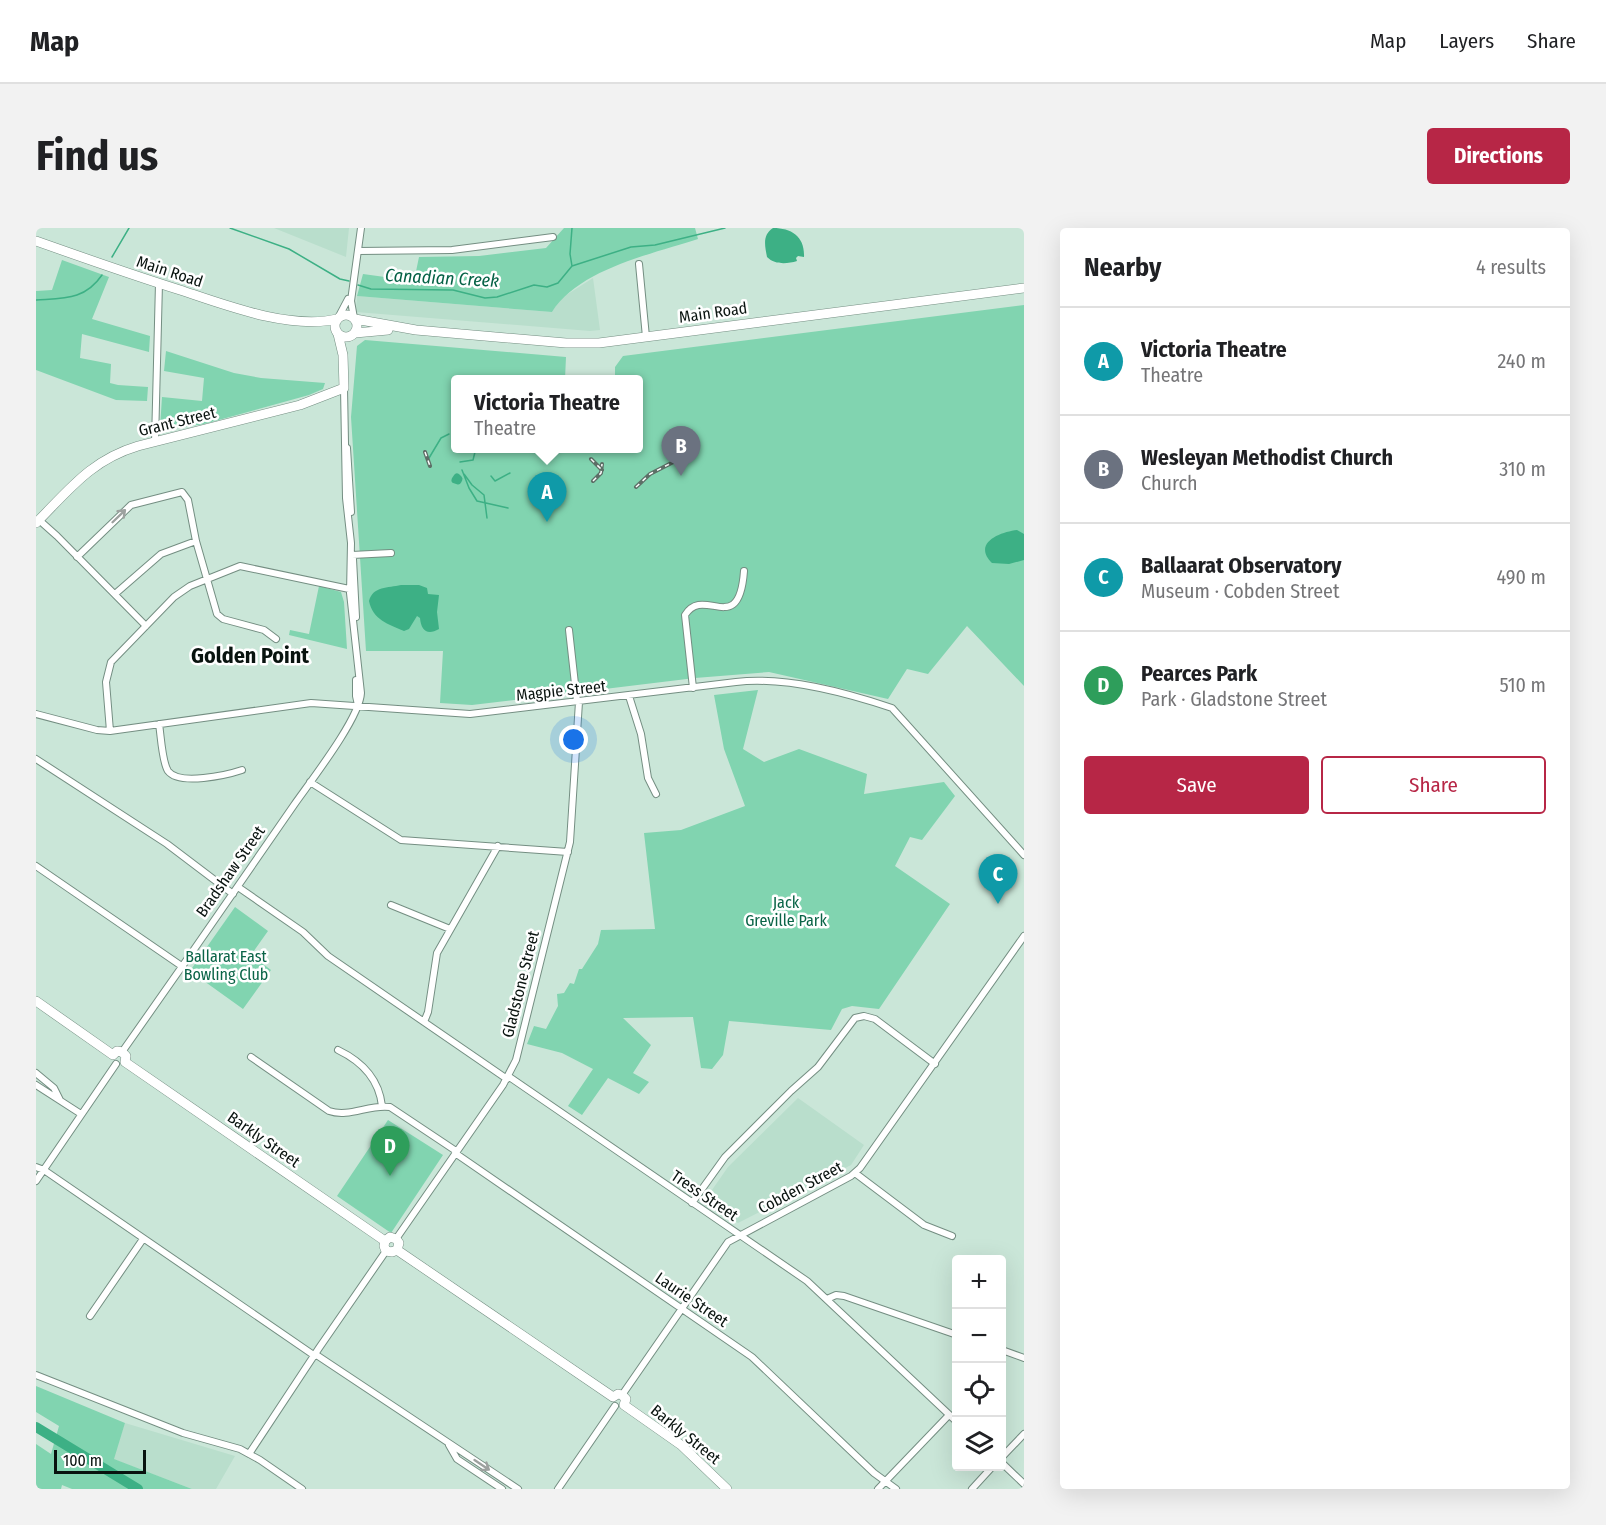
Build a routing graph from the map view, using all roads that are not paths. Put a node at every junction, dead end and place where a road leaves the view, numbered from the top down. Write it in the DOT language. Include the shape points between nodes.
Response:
graph roads {
  1 [pos="361,228"];
  2 [pos="553,237"];
  3 [pos="36,241"];
  4 [pos="358,251"];
  5 [pos="639,264"];
  6 [pos="159,283"];
  7 [pos="1024,288"];
  8 [pos="352,290"];
  9 [pos="338,318"];
  10 [pos="355,318"];
  11 [pos="298,320"];
  12 [pos="406,329"];
  13 [pos="337,333"];
  14 [pos="355,334"];
  15 [pos="646,337"];
  16 [pos="344,386"];
  17 [pos="155,442"];
  18 [pos="38,519"];
  19 [pos="196,541"];
  20 [pos="351,543"];
  21 [pos="391,553"];
  22 [pos="352,555"];
  23 [pos="77,557"];
  24 [pos="744,571"];
  25 [pos="207,578"];
  26 [pos="352,590"];
  27 [pos="115,594"];
  28 [pos="146,626"];
  29 [pos="569,630"];
  30 [pos="276,639"];
  31 [pos="693,688"];
  32 [pos="629,696"];
  33 [pos="578,702"];
  34 [pos="359,706"];
  35 [pos="36,714"];
  36 [pos="159,724"];
  37 [pos="110,731"];
  38 [pos="36,759"];
  39 [pos="242,770"];
  40 [pos="310,782"];
  41 [pos="656,794"];
  42 [pos="498,846"];
  43 [pos="568,852"];
  44 [pos="1024,855"];
  45 [pos="36,866"];
  46 [pos="238,887"];
  47 [pos="233,894"];
  48 [pos="392,905"];
  49 [pos="450,928"];
  50 [pos="1024,936"];
  51 [pos="183,967"];
  52 [pos="36,1001"];
  53 [pos="424,1022"];
  54 [pos="339,1050"];
  55 [pos="251,1057"];
  56 [pos="119,1058"];
  57 [pos="935,1064"];
  58 [pos="36,1073"];
  59 [pos="508,1077"];
  60 [pos="36,1085"];
  61 [pos="60,1101"];
  62 [pos="382,1106"];
  63 [pos="81,1114"];
  64 [pos="456,1152"];
  65 [pos="36,1167"];
  66 [pos="44,1170"];
  67 [pos="855,1173"];
  68 [pos="36,1181"];
  69 [pos="692,1203"];
  70 [pos="740,1234"];
  71 [pos="952,1236"];
  72 [pos="143,1239"];
  73 [pos="396,1239"];
  74 [pos="386,1246"];
  75 [pos="398,1250"];
  76 [pos="827,1299"];
  77 [pos="681,1309"];
  78 [pos="90,1316"];
  79 [pos="952,1333"];
  80 [pos="1006,1351"];
  81 [pos="315,1355"];
  82 [pos="1024,1358"];
  83 [pos="36,1375"];
  84 [pos="619,1401"];
  85 [pos="949,1415"];
  86 [pos="952,1418"];
  87 [pos="1024,1434"];
  88 [pos="447,1442"];
  89 [pos="249,1454"];
  90 [pos="1006,1454"];
  91 [pos="1006,1467"];
  92 [pos="989,1471"];
  93 [pos="886,1481"];
  94 [pos="1024,1485"];
  95 [pos="302,1489"];
  96 [pos="502,1489"];
  97 [pos="518,1489"];
  98 [pos="558,1489"];
  99 [pos="728,1489"];
  100 [pos="879,1489"];
  101 [pos="896,1489"];
  102 [pos="972,1489"];
  1 -- 4 [label="street"];
  2 -- 4 [label="street" via="452,250"];
  3 -- 6 [label="main road, Main Road"];
  4 -- 8 [label="street"];
  5 -- 15 [label="street"];
  6 -- 11 [label="main road, Main Road" via="241,310"];
  6 -- 17 [label="street"];
  7 -- 15 [label="main road, Main Road"];
  8 -- 9 [label="street"];
  8 -- 10 [label="street"];
  9 -- 10 [label="main road"];
  9 -- 11 [label="main road, Main Road"];
  9 -- 13 [label="main road"];
  10 -- 12 [label="main road, Main Road"];
  10 -- 14 [label="main road"];
  11 -- 13 [label="main road, Main Road"];
  12 -- 14 [label="main road, Main Road"];
  12 -- 15 [label="main road, Main Road" via="566,343"];
  13 -- 14 [label="main road" via="348,337"];
  13 -- 16 [label="main road" via="343,355"];
  14 -- 16 [label="main road" via="349,346"];
  16 -- 17 [label="main road, Grant Street" via="300,405"];
  16 -- 20 [label="street"];
  17 -- 18 [label="main road, Grant Street" via="98,463"];
  18 -- 23 [label="street"];
  23 -- 19 [label="street, one-way" via="131,505 180,492 188,500"];
  19 -- 25 [label="street"];
  19 -- 27 [label="street" via="157,557"];
  20 -- 22 [label="street"];
  20 -- 26 [label="street"];
  21 -- 22 [label="street"];
  22 -- 26 [label="street"];
  23 -- 27 [label="street"];
  24 -- 31 [label="street" via="742,589 733,604 722,608 698,605 685,615"];
  25 -- 26 [label="street" via="245,566"];
  25 -- 28 [label="street" via="179,592"];
  25 -- 30 [label="street" via="219,617 262,630"];
  26 -- 34 [label="street"];
  27 -- 28 [label="street"];
  28 -- 37 [label="street" via="111,663 106,682"];
  29 -- 33 [label="street, Gladstone Street"];
  31 -- 32 [label="street, Magpie Street"];
  31 -- 44 [label="street, Magpie Street" via="768,680 892,708"];
  32 -- 33 [label="street, Magpie Street"];
  32 -- 41 [label="street" via="641,734 648,778"];
  33 -- 34 [label="street, Magpie Street" via="470,714"];
  33 -- 43 [label="street, Gladstone Street"];
  34 -- 36 [label="street, Magpie Street" via="311,703"];
  34 -- 40 [label="street, Bradshaw Street"];
  35 -- 37 [label="street, Magpie Street"];
  36 -- 37 [label="street, Magpie Street"];
  36 -- 39 [label="street" via="165,764 177,778 228,775"];
  38 -- 47 [label="street" via="167,844"];
  40 -- 42 [label="street" via="401,840"];
  40 -- 46 [label="street, Bradshaw Street"];
  42 -- 43 [label="street"];
  42 -- 49 [label="street"];
  43 -- 59 [label="street, Gladstone Street" via="516,1060"];
  45 -- 51 [label="street"];
  46 -- 47 [label="street, Bradshaw Street"];
  46 -- 53 [label="street, Tress Street"];
  47 -- 51 [label="street, Bradshaw Street"];
  48 -- 49 [label="street"];
  49 -- 53 [label="street" via="435,957"];
  50 -- 57 [label="street, Cobden Street"];
  51 -- 56 [label="street, Bradshaw Street"];
  52 -- 56 [label="main road, Barkly Street"];
  53 -- 59 [label="street, Tress Street"];
  54 -- 62 [label="street" via="371,1074 380,1090"];
  55 -- 62 [label="street" via="331,1112"];
  56 -- 63 [label="street, Bradshaw Street"];
  56 -- 74 [label="main road, Barkly Street"];
  57 -- 67 [label="street, Cobden Street"];
  57 -- 69 [label="street" via="872,1018 861,1016 851,1021 818,1067 724,1157"];
  58 -- 61 [label="street" via="54,1088"];
  59 -- 64 [label="street, Gladstone Street"];
  59 -- 69 [label="street, Tress Street"];
  60 -- 61 [label="street"];
  61 -- 63 [label="street"];
  62 -- 64 [label="street, Laurie Street" via="394,1108"];
  63 -- 66 [label="street, Bradshaw Street"];
  64 -- 73 [label="street, Gladstone Street"];
  64 -- 77 [label="street, Laurie Street"];
  65 -- 66 [label="street"];
  66 -- 68 [label="street, Bradshaw Street"];
  66 -- 72 [label="street"];
  67 -- 70 [label="street, Cobden Street"];
  67 -- 71 [label="street" via="925,1226"];
  69 -- 70 [label="street, Tress Street"];
  70 -- 76 [label="street, Tress Street"];
  70 -- 77 [label="street, Cobden Street" via="724,1246"];
  72 -- 78 [label="street"];
  72 -- 81 [label="street"];
  73 -- 74 [label="main road" via="390,1237"];
  73 -- 75 [label="main road"];
  74 -- 75 [label="main road" via="392,1252"];
  74 -- 81 [label="street"];
  75 -- 84 [label="main road, Barkly Street"];
  76 -- 79 [label="street" via="844,1296"];
  76 -- 85 [label="street, Tress Street"];
  77 -- 84 [label="street, Cobden Street"];
  77 -- 93 [label="street, Laurie Street" via="757,1360"];
  80 -- 82 [label="street"];
  81 -- 88 [label="street"];
  81 -- 89 [label="street"];
  83 -- 89 [label="street" via="183,1433"];
  84 -- 98 [label="street, Cobden Street"];
  84 -- 99 [label="main road, Barkly Street" via="681,1445"];
  85 -- 86 [label="street, Tress Street"];
  85 -- 93 [label="street"];
  87 -- 90 [label="street"];
  88 -- 96 [label="street" via="458,1459"];
  88 -- 97 [label="street, one-way"];
  89 -- 95 [label="street"];
  91 -- 94 [label="street"];
  92 -- 102 [label="street"];
  93 -- 100 [label="street"];
  93 -- 101 [label="street, Laurie Street"];
}
